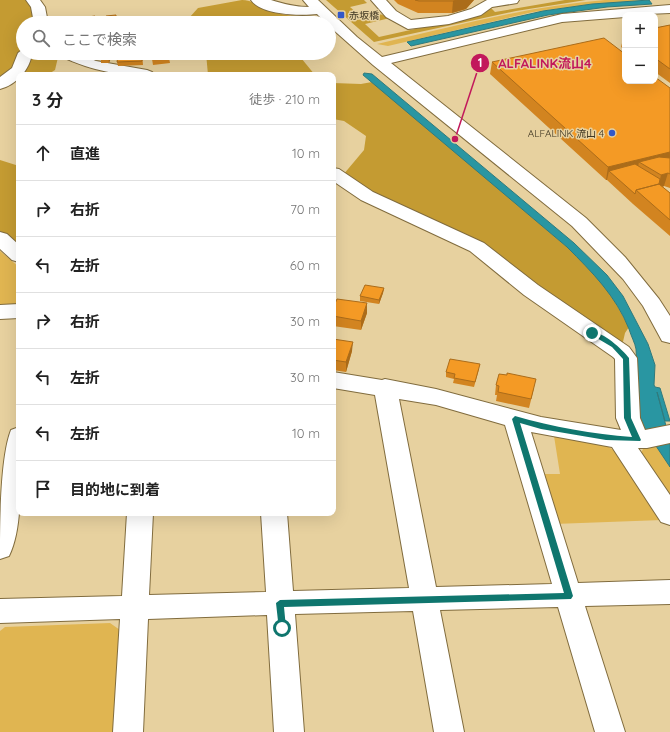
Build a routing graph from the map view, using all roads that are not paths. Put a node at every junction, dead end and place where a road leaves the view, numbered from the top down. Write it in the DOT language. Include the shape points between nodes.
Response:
graph roads {
  1 [pos="33,0"];
  2 [pos="258,0"];
  3 [pos="378,0"];
  4 [pos="512,0"];
  5 [pos="315,5"];
  6 [pos="670,9"];
  7 [pos="40,16"];
  8 [pos="327,16"];
  9 [pos="336,25"];
  10 [pos="24,60"];
  11 [pos="81,60"];
  12 [pos="378,62"];
  13 [pos="130,72"];
  14 [pos="0,84"];
  15 [pos="336,176"];
  16 [pos="1,242"];
  17 [pos="16,254"];
  18 [pos="0,312"];
  19 [pos="16,312"];
  20 [pos="670,336"];
  21 [pos="336,380"];
  22 [pos="385,387"];
  23 [pos="515,419"];
  24 [pos="670,434"];
  25 [pos="634,439"];
  26 [pos="16,454"];
  27 [pos="670,515"];
  28 [pos="140,516"];
  29 [pos="274,516"];
  30 [pos="0,548"];
  31 [pos="670,592"];
  32 [pos="569,596"];
  33 [pos="424,599"];
  34 [pos="280,603"];
  35 [pos="135,607"];
  36 [pos="0,611"];
  37 [pos="128,732"];
  38 [pos="289,732"];
  39 [pos="449,732"];
  40 [pos="610,732"];
  1 -- 7 [label="street"];
  2 -- 5 [label="street" via="287,11"];
  3 -- 4 [label="street" via="391,14 408,25 449,20 476,12 488,4"];
  5 -- 8 [label="street"];
  6 -- 12 [label="street" via="562,18"];
  9 -- 12 [label="street"];
  10 -- 14 [label="street" via="17,71"];
  11 -- 13 [label="street" via="92,65"];
  12 -- 20 [label="street" via="579,222 613,253 646,293"];
  15 -- 25 [label="street" via="367,196 477,247 531,290 621,352 626,358 628,418"];
  16 -- 17 [label="street"];
  18 -- 19 [label="street"];
  21 -- 22 [label="street"];
  22 -- 23 [label="street" via="436,396"];
  22 -- 33 [label="street"];
  23 -- 25 [label="street" via="541,426"];
  23 -- 32 [label="street"];
  24 -- 25 [label="street"];
  25 -- 27 [label="street"];
  26 -- 30 [label="street"];
  28 -- 35 [label="street"];
  29 -- 34 [label="street"];
  31 -- 32 [label="street"];
  32 -- 33 [label="street"];
  32 -- 40 [label="street"];
  33 -- 34 [label="street"];
  33 -- 39 [label="street"];
  34 -- 35 [label="street"];
  34 -- 38 [label="street"];
  35 -- 36 [label="street"];
  35 -- 37 [label="street"];
}
